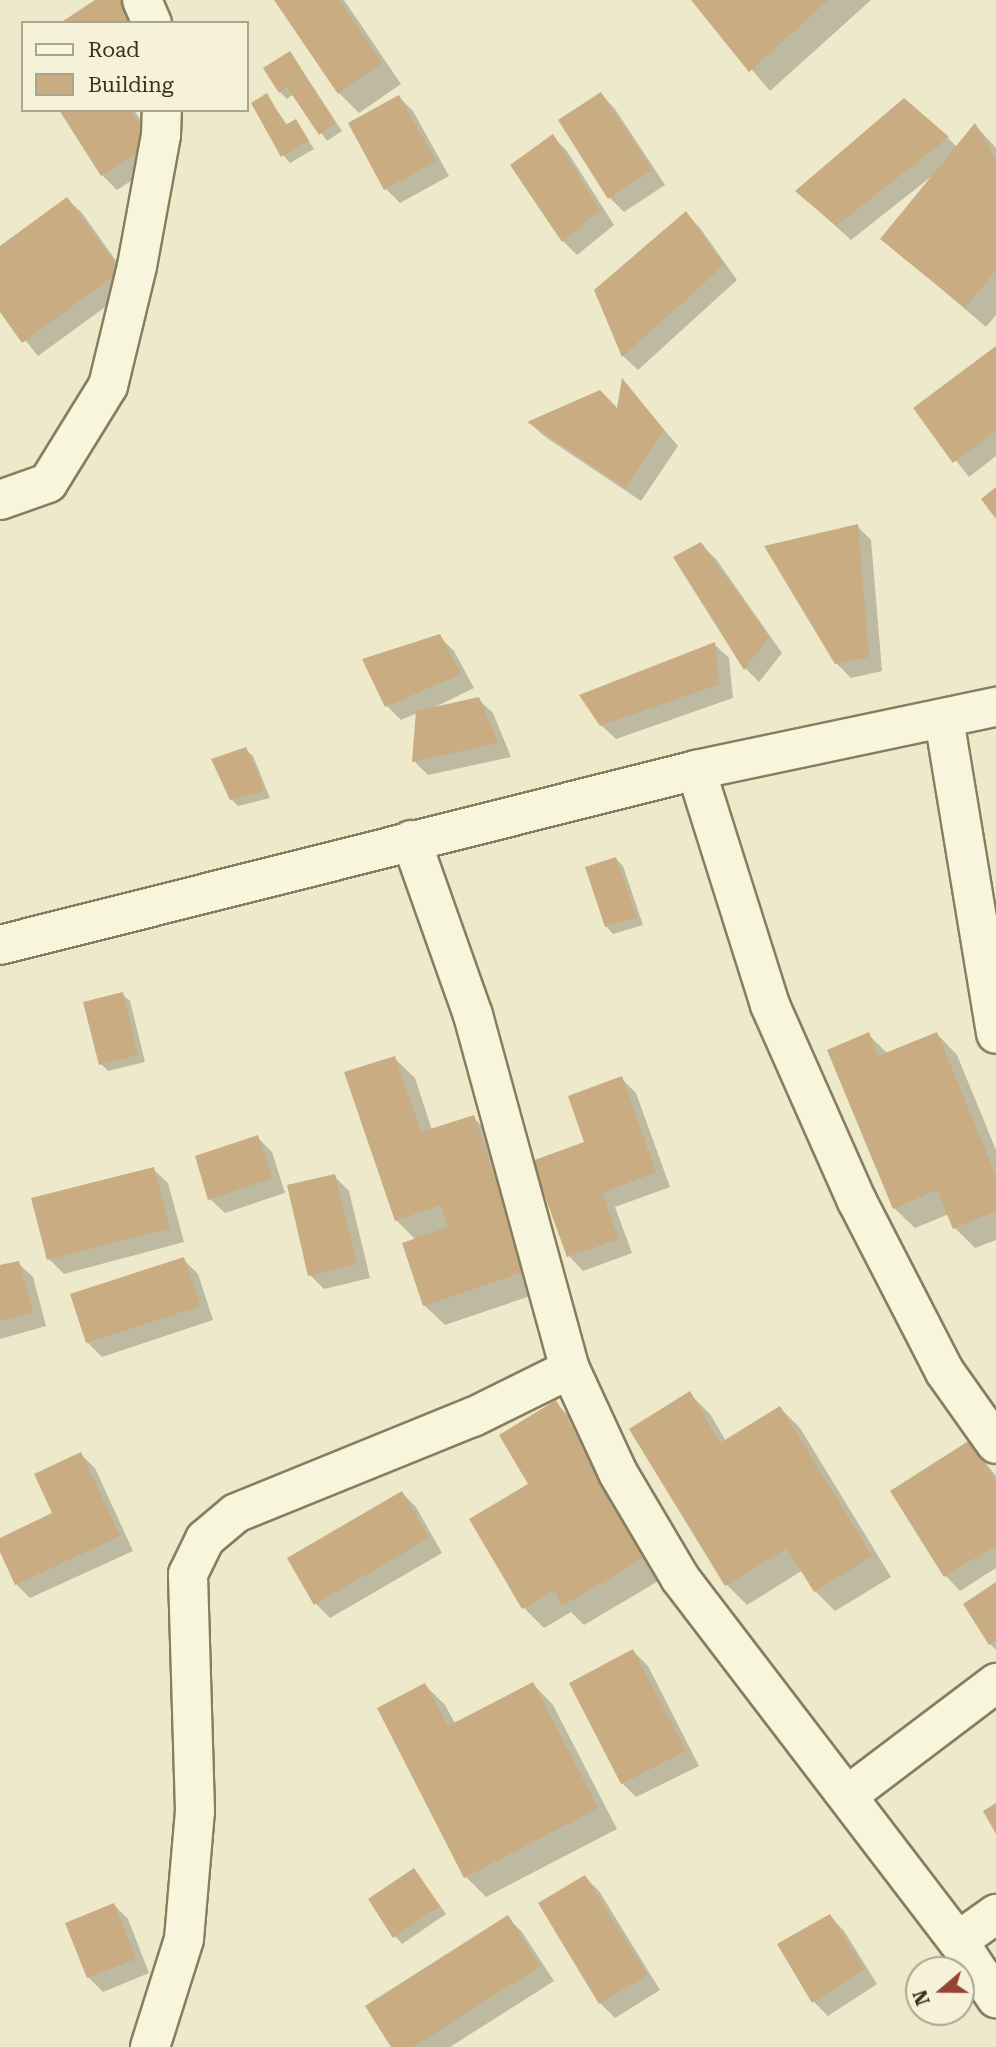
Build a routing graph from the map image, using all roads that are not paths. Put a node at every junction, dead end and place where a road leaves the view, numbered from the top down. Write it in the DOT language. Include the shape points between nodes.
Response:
graph roads {
  1 [pos="142,0"];
  2 [pos="151,21"];
  3 [pos="162,112"];
  4 [pos="0,500"];
  5 [pos="996,708"];
  6 [pos="944,719"];
  7 [pos="696,770"];
  8 [pos="411,840"];
  9 [pos="0,946"];
  10 [pos="996,1034"];
  11 [pos="570,1369"];
  12 [pos="996,1444"];
  13 [pos="996,1684"];
  14 [pos="848,1795"];
  15 [pos="996,1914"];
  16 [pos="958,1941"];
  17 [pos="996,1998"];
  18 [pos="150,2047"];
  1 -- 2 [label="street"];
  3 -- 4 [label="street" via="137,266 108,386 48,483"];
  5 -- 6 [label="street"];
  6 -- 7 [label="street"];
  6 -- 10 [label="street"];
  7 -- 8 [label="street"];
  7 -- 12 [label="street" via="780,1030 857,1201 939,1360"];
  8 -- 9 [label="street"];
  8 -- 11 [label="street" via="473,1015"];
  11 -- 14 [label="street" via="618,1473 680,1578"];
  11 -- 18 [label="street" via="473,1417 236,1513 205,1539 188,1574 195,1811 184,1939"];
  13 -- 14 [label="street"];
  14 -- 16 [label="street"];
  15 -- 16 [label="street"];
  16 -- 17 [label="street"];
}
